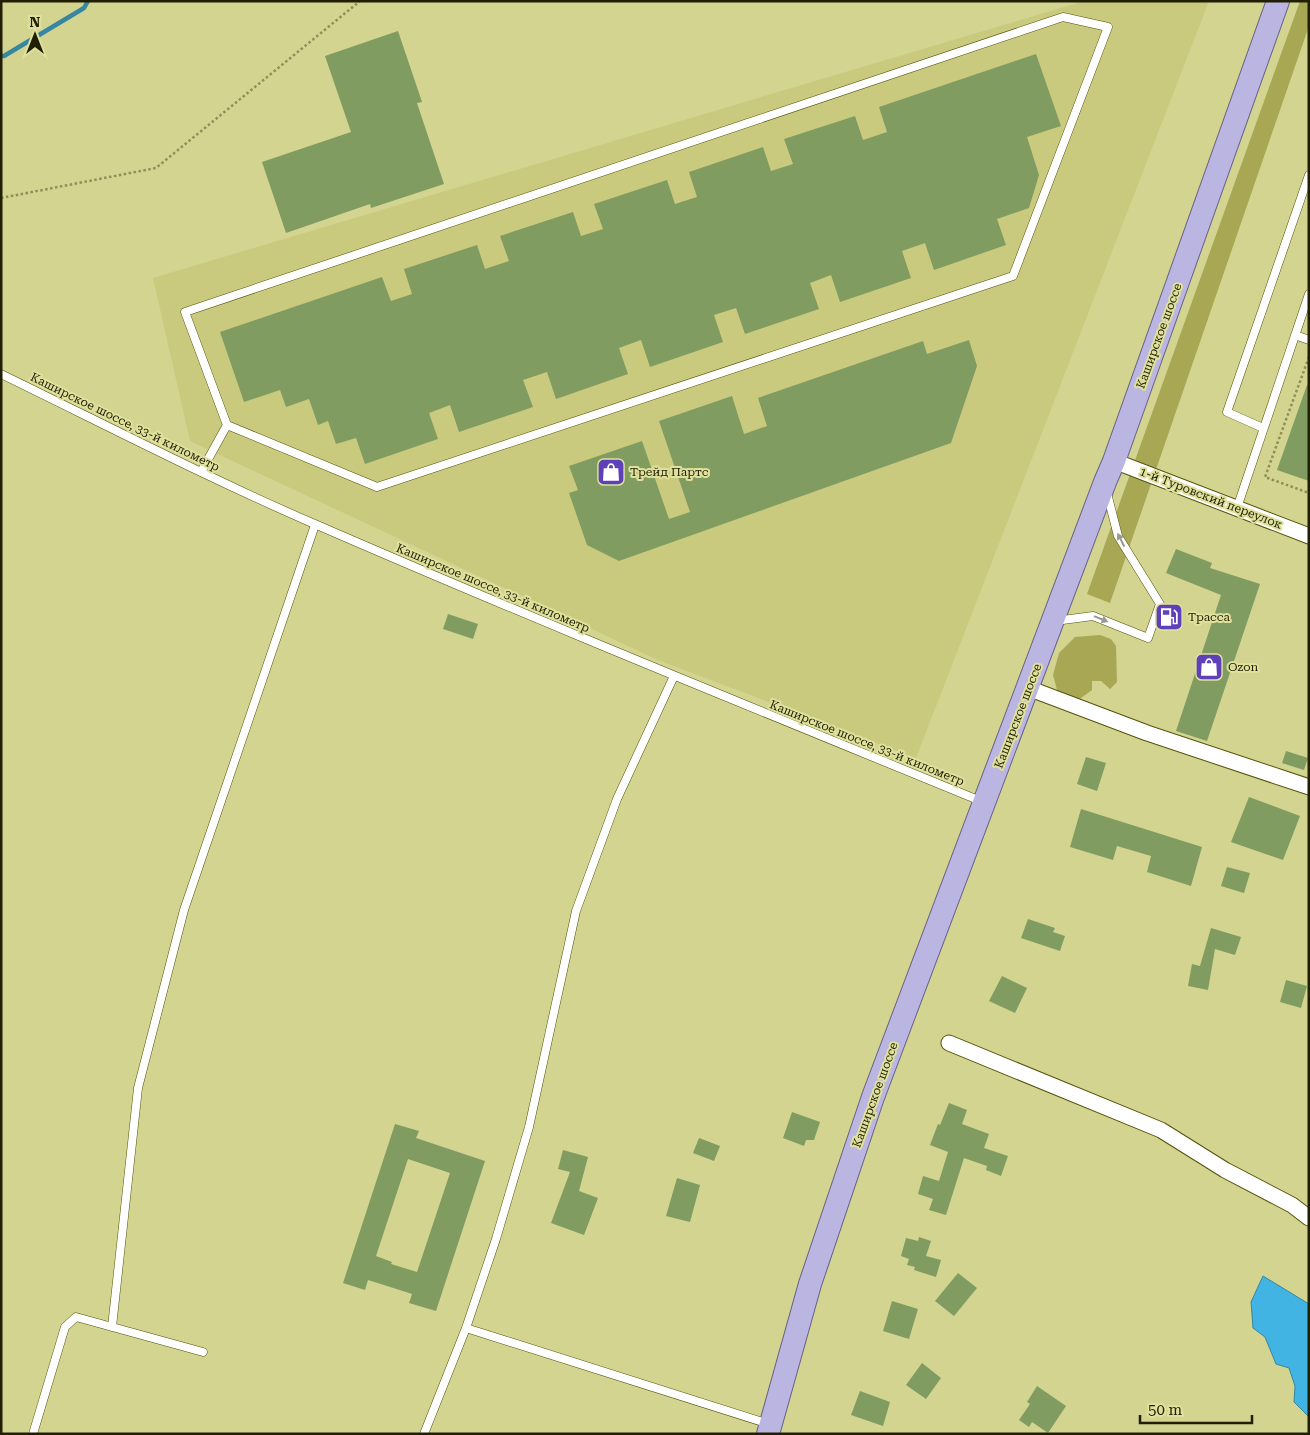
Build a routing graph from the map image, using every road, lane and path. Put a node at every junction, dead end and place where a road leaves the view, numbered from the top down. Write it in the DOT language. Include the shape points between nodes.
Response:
graph roads {
  1 [pos="360,1"];
  2 [pos="1278,1"];
  3 [pos="1309,175"];
  4 [pos="1,198"];
  5 [pos="1309,294"];
  6 [pos="1306,309"];
  7 [pos="1295,335"];
  8 [pos="1309,340"];
  9 [pos="1309,357"];
  10 [pos="1,374"];
  11 [pos="227,425"];
  12 [pos="1263,428"];
  13 [pos="1114,461"];
  14 [pos="201,472"];
  15 [pos="1105,482"];
  16 [pos="1309,493"];
  17 [pos="1237,508"];
  18 [pos="315,524"];
  19 [pos="1309,536"];
  20 [pos="1053,621"];
  21 [pos="674,676"];
  22 [pos="1028,688"];
  23 [pos="1309,787"];
  24 [pos="985,803"];
  25 [pos="949,1044"];
  26 [pos="1309,1218"];
  27 [pos="112,1327"];
  28 [pos="466,1328"];
  29 [pos="204,1352"];
  30 [pos="769,1429"];
  31 [pos="33,1434"];
  32 [pos="424,1434"];
  1 -- 4 [label="path" via="156,168"];
  2 -- 13 [label="main road, Каширское шоссе"];
  3 -- 12 [label="lane" via="1227,412"];
  5 -- 6 [label="lane"];
  6 -- 7 [label="lane"];
  7 -- 8 [label="lane"];
  7 -- 12 [label="lane"];
  9 -- 16 [label="path" via="1265,477"];
  10 -- 14 [label="lane, Каширское шоссе, 33-й километр"];
  11 -- 11 [label="lane" via="377,487 1013,276 1108,27 1063,17 185,312"];
  11 -- 14 [label="lane"];
  12 -- 17 [label="lane"];
  13 -- 15 [label="main road, Каширское шоссе"];
  13 -- 17 [label="street, 1-й Туровский переулок"];
  14 -- 18 [label="lane, Каширское шоссе, 33-й километр"];
  15 -- 20 [label="main road, Каширское шоссе"];
  20 -- 15 [label="lane, one-way" via="1092,616 1148,638 1160,604 1118,536"];
  17 -- 19 [label="street, 1-й Туровский переулок"];
  18 -- 21 [label="lane, Каширское шоссе, 33-й километр"];
  18 -- 27 [label="lane" via="184,910 138,1088"];
  20 -- 22 [label="main road, Каширское шоссе"];
  21 -- 24 [label="lane, Каширское шоссе, 33-й километр"];
  21 -- 28 [label="lane" via="617,799 576,911 529,1127"];
  22 -- 23 [label="street" via="1147,733"];
  22 -- 24 [label="main road, Каширское шоссе"];
  24 -- 30 [label="main road, Каширское шоссе" via="873,1097 810,1284"];
  25 -- 26 [label="street" via="1161,1130"];
  27 -- 29 [label="lane"];
  27 -- 31 [label="lane" via="76,1317 65,1327"];
  28 -- 30 [label="lane"];
  28 -- 32 [label="lane"];
}
